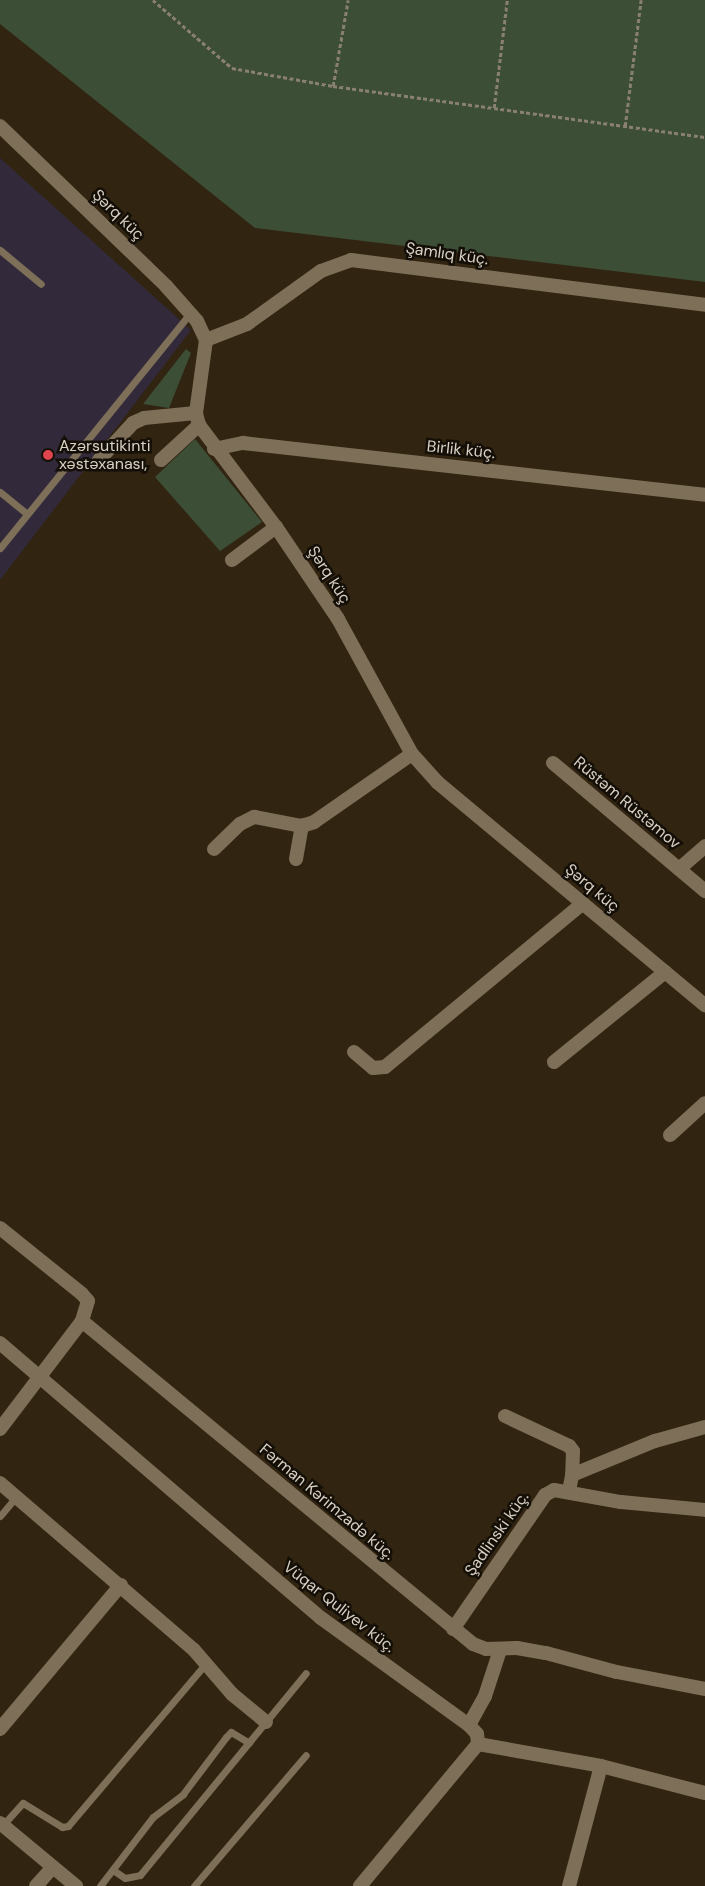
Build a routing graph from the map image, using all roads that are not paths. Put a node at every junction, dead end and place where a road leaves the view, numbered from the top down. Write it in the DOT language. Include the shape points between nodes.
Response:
graph roads {
  1 [pos="0,126"];
  2 [pos="0,250"];
  3 [pos="41,284"];
  4 [pos="705,305"];
  5 [pos="191,312"];
  6 [pos="206,340"];
  7 [pos="197,419"];
  8 [pos="214,449"];
  9 [pos="99,460"];
  10 [pos="161,460"];
  11 [pos="0,492"];
  12 [pos="705,495"];
  13 [pos="26,513"];
  14 [pos="276,527"];
  15 [pos="0,548"];
  16 [pos="232,560"];
  17 [pos="412,754"];
  18 [pos="553,763"];
  19 [pos="302,826"];
  20 [pos="705,846"];
  21 [pos="214,849"];
  22 [pos="296,859"];
  23 [pos="679,869"];
  24 [pos="705,891"];
  25 [pos="583,903"];
  26 [pos="664,972"];
  27 [pos="705,1005"];
  28 [pos="354,1052"];
  29 [pos="554,1062"];
  30 [pos="705,1104"];
  31 [pos="670,1135"];
  32 [pos="0,1228"];
  33 [pos="82,1321"];
  34 [pos="0,1343"];
  35 [pos="42,1377"];
  36 [pos="505,1416"];
  37 [pos="705,1427"];
  38 [pos="0,1429"];
  39 [pos="572,1475"];
  40 [pos="0,1483"];
  41 [pos="568,1490"];
  42 [pos="16,1497"];
  43 [pos="705,1510"];
  44 [pos="0,1516"];
  45 [pos="121,1585"];
  46 [pos="453,1629"];
  47 [pos="500,1650"];
  48 [pos="207,1662"];
  49 [pos="306,1673"];
  50 [pos="705,1689"];
  51 [pos="266,1722"];
  52 [pos="469,1725"];
  53 [pos="0,1729"];
  54 [pos="249,1744"];
  55 [pos="478,1744"];
  56 [pos="306,1755"];
  57 [pos="601,1766"];
  58 [pos="705,1793"];
  59 [pos="1,1826"];
  60 [pos="53,1867"];
  61 [pos="113,1870"];
  62 [pos="36,1886"];
  63 [pos="76,1886"];
  64 [pos="100,1886"];
  65 [pos="194,1886"];
  66 [pos="360,1886"];
  67 [pos="569,1886"];
  1 -- 5 [label="street, Şərq küç"];
  2 -- 3 [label="lane"];
  4 -- 6 [label="street, Şamlıq küç." via="351,260 321,271 247,324"];
  5 -- 6 [label="street, Şərq küç"];
  5 -- 13 [label="lane"];
  6 -- 7 [label="street"];
  7 -- 8 [label="street, Şərq küç"];
  7 -- 9 [label="street" via="144,418 134,423"];
  7 -- 10 [label="street"];
  8 -- 12 [label="street, Birlik küç." via="243,443"];
  8 -- 14 [label="street, Şərq küç"];
  11 -- 13 [label="lane"];
  13 -- 15 [label="lane"];
  14 -- 16 [label="street"];
  14 -- 17 [label="street, Şərq küç" via="338,619"];
  17 -- 19 [label="street" via="314,822"];
  17 -- 25 [label="street, Şərq küç" via="437,782"];
  18 -- 23 [label="street, Rüstəm Rüstəmov"];
  19 -- 21 [label="street" via="254,817 240,824"];
  19 -- 22 [label="street"];
  20 -- 23 [label="street, Rüstəm Rüstəmov"];
  23 -- 24 [label="street, Rüstəm Rüstəmov"];
  25 -- 26 [label="street, Şərq küç"];
  25 -- 28 [label="street" via="385,1067 373,1068"];
  26 -- 27 [label="street, Şərq küç"];
  26 -- 29 [label="street"];
  30 -- 31 [label="street"];
  32 -- 33 [label="street" via="82,1294 88,1301"];
  33 -- 35 [label="street"];
  33 -- 46 [label="street, Fərman Kərimzadə küç."];
  34 -- 35 [label="street, Vüqar Quliyev küç."];
  35 -- 38 [label="street"];
  35 -- 52 [label="street, Vüqar Quliyev küç." via="321,1618"];
  36 -- 39 [label="street" via="569,1446 573,1451"];
  37 -- 39 [label="street" via="655,1441"];
  39 -- 41 [label="street"];
  40 -- 42 [label="street"];
  41 -- 43 [label="street, Şadlinski küç." via="621,1502"];
  41 -- 46 [label="street, Şadlinski küç." via="554,1490 546,1495"];
  42 -- 44 [label="lane"];
  42 -- 45 [label="street"];
  45 -- 48 [label="street"];
  45 -- 53 [label="street"];
  46 -- 47 [label="street, Fərman Kərimzadə küç." via="486,1650"];
  47 -- 50 [label="street, Fərman Kərimzadə küç." via="546,1653 617,1672"];
  47 -- 52 [label="street" via="485,1696"];
  48 -- 51 [label="street" via="232,1694"];
  48 -- 59 [label="lane" via="68,1826 62,1827 23,1804"];
  49 -- 51 [label="lane"];
  51 -- 54 [label="lane"];
  52 -- 55 [label="street, Vüqar Quliyev küç." via="477,1734"];
  54 -- 61 [label="lane" via="140,1875 126,1878"];
  54 -- 61 [label="lane" via="232,1732 226,1736 183,1794 154,1817"];
  55 -- 57 [label="street"];
  55 -- 66 [label="street"];
  56 -- 65 [label="lane"];
  57 -- 58 [label="street"];
  57 -- 67 [label="street"];
  59 -- 60 [label="street"];
  60 -- 62 [label="street"];
  60 -- 63 [label="street"];
  61 -- 64 [label="lane"];
}
